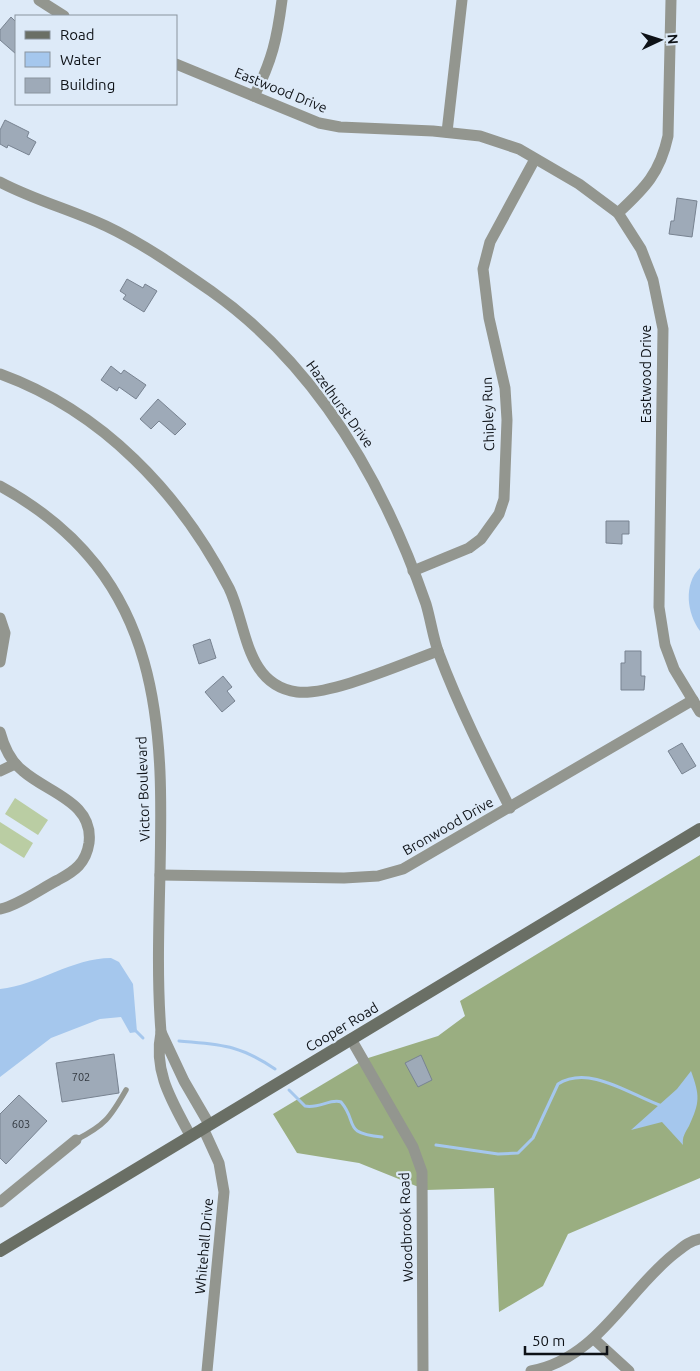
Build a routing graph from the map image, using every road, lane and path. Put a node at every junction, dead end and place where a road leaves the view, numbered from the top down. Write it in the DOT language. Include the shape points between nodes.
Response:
graph roads {
  1 [pos="39,0"];
  2 [pos="282,0"];
  3 [pos="462,0"];
  4 [pos="671,0"];
  5 [pos="62,15"];
  6 [pos="178,65"];
  7 [pos="254,96"];
  8 [pos="448,132"];
  9 [pos="534,158"];
  10 [pos="0,182"];
  11 [pos="618,213"];
  12 [pos="0,374"];
  13 [pos="0,486"];
  14 [pos="413,571"];
  15 [pos="0,618"];
  16 [pos="438,651"];
  17 [pos="0,662"];
  18 [pos="693,700"];
  19 [pos="700,712"];
  20 [pos="0,732"];
  21 [pos="15,764"];
  22 [pos="0,771"];
  23 [pos="510,808"];
  24 [pos="700,829"];
  25 [pos="160,875"];
  26 [pos="0,909"];
  27 [pos="161,1032"];
  28 [pos="351,1039"];
  29 [pos="126,1090"];
  30 [pos="206,1126"];
  31 [pos="190,1135"];
  32 [pos="76,1140"];
  33 [pos="0,1202"];
  34 [pos="700,1240"];
  35 [pos="0,1251"];
  36 [pos="594,1339"];
  37 [pos="207,1371"];
  38 [pos="423,1371"];
  39 [pos="531,1371"];
  40 [pos="629,1371"];
  1 -- 5 [label="street"];
  2 -- 7 [label="street" via="270,66"];
  3 -- 8 [label="street"];
  4 -- 11 [label="street" via="668,136 664,153 645,188"];
  6 -- 7 [label="street, Eastwood Drive"];
  7 -- 8 [label="street, Eastwood Drive" via="303,118 340,127"];
  8 -- 9 [label="street, Eastwood Drive" via="480,136 519,149"];
  9 -- 11 [label="street, Eastwood Drive" via="579,184"];
  9 -- 14 [label="street, Chipley Run" via="490,242 483,269 489,318 505,388 504,498 499,514 482,540"];
  10 -- 14 [label="street, Hazelhurst Drive" via="125,236 212,292 258,329 287,358 334,416 384,501"];
  11 -- 18 [label="street, Eastwood Drive" via="641,249 653,280 663,329 659,607 665,645 674,669"];
  12 -- 16 [label="street" via="68,407 107,434 132,456 181,510 229,590 252,658 270,681 296,692 313,692"];
  13 -- 25 [label="street, Victor Boulevard" via="45,514 89,556 109,580 135,630 151,687 160,758"];
  14 -- 16 [label="street, Hazelhurst Drive"];
  15 -- 17 [label="street" via="5,633"];
  16 -- 23 [label="street, Hazelhurst Drive" via="464,718"];
  18 -- 19 [label="street, Eastwood Drive"];
  18 -- 23 [label="street, Bronwood Drive"];
  20 -- 21 [label="street"];
  21 -- 22 [label="street"];
  21 -- 26 [label="street" via="76,806 86,820 89,840 86,855 74,871"];
  23 -- 25 [label="street, Bronwood Drive" via="403,870 378,876"];
  24 -- 28 [label="street, Cooper Road"];
  25 -- 27 [label="street, Victor Boulevard"];
  27 -- 30 [label="street, Victor Boulevard"];
  27 -- 31 [label="street, Victor Boulevard" via="158,1050 162,1075"];
  28 -- 30 [label="street, Cooper Road"];
  28 -- 38 [label="street, Woodbrook Road" via="413,1147 422,1172"];
  29 -- 32 [label="lane" via="110,1118 99,1129"];
  30 -- 31 [label="street, Cooper Road"];
  30 -- 37 [label="street, Whitehall Drive" via="219,1163 224,1192"];
  31 -- 35 [label="street, Cooper Road"];
  32 -- 33 [label="street"];
  34 -- 36 [label="street" via="691,1241 659,1266"];
  36 -- 39 [label="street" via="566,1357"];
  36 -- 40 [label="street"];
}
